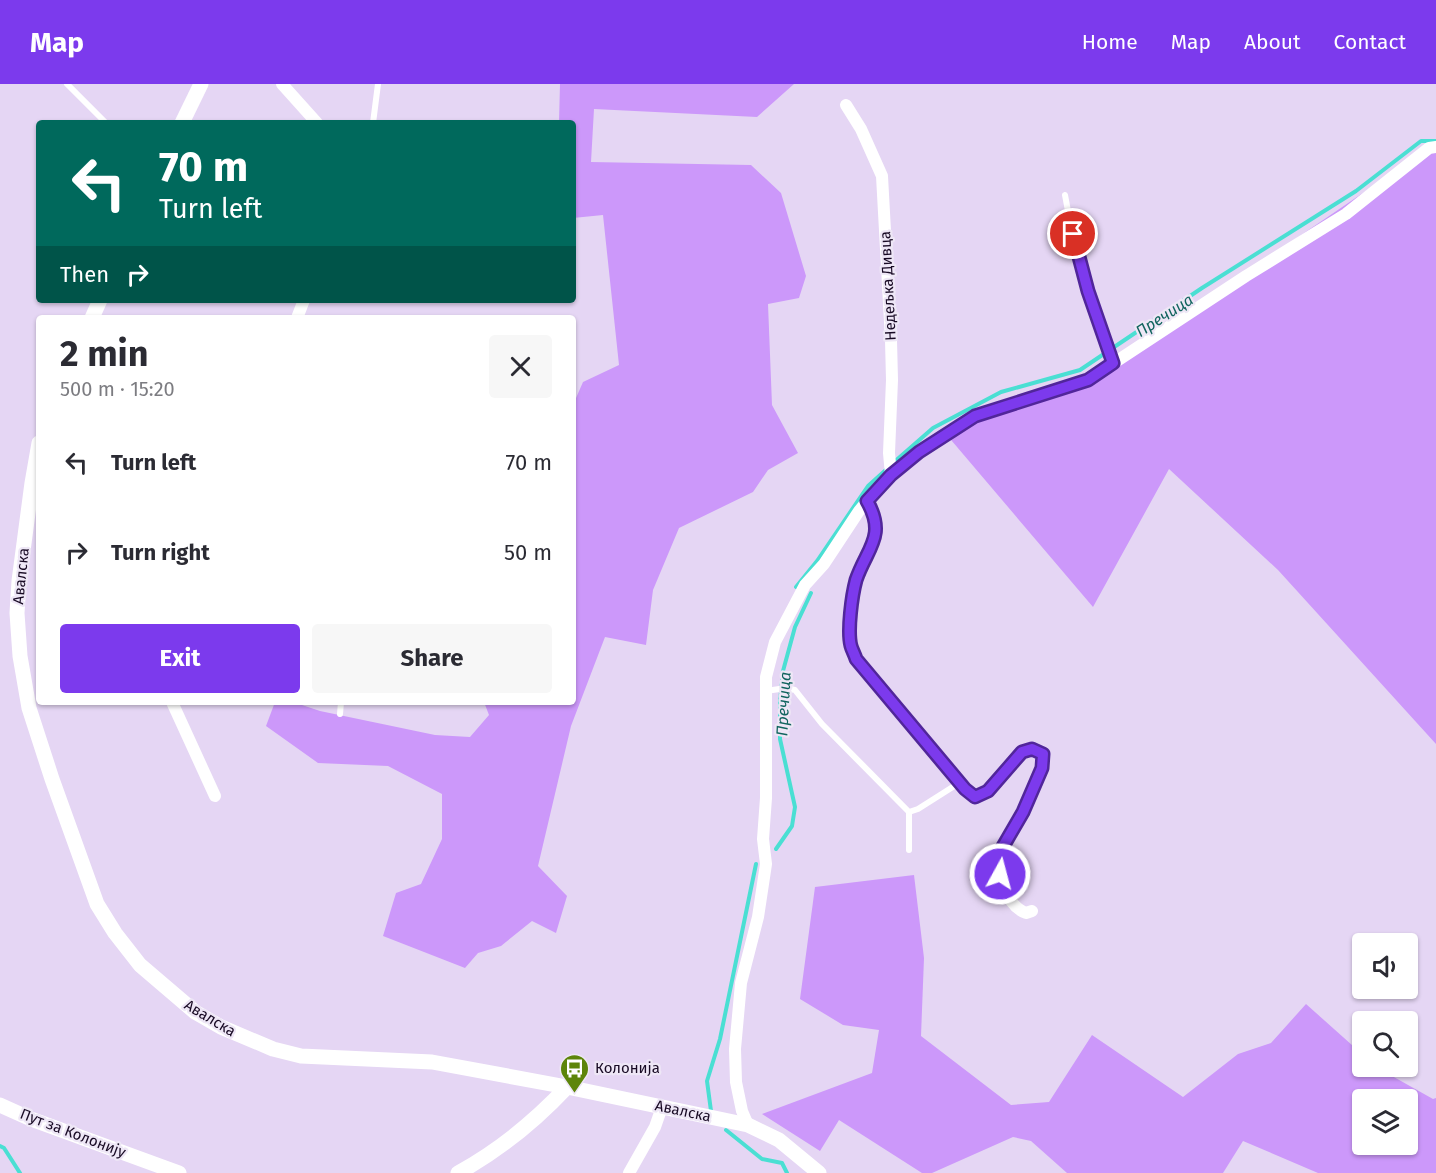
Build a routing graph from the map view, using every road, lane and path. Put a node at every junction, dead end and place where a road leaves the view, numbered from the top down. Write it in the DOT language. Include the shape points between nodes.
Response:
graph roads {
  1 [pos="67,84"];
  2 [pos="201,84"];
  3 [pos="282,84"];
  4 [pos="378,84"];
  5 [pos="846,105"];
  6 [pos="103,120"];
  7 [pos="183,120"];
  8 [pos="314,120"];
  9 [pos="373,120"];
  10 [pos="1436,147"];
  11 [pos="1065,195"];
  12 [pos="1112,361"];
  13 [pos="36,458"];
  14 [pos="891,474"];
  15 [pos="867,501"];
  16 [pos="770,690"];
  17 [pos="173,705"];
  18 [pos="341,705"];
  19 [pos="340,714"];
  20 [pos="959,782"];
  21 [pos="215,796"];
  22 [pos="909,812"];
  23 [pos="909,850"];
  24 [pos="1032,911"];
  25 [pos="567,1087"];
  26 [pos="0,1105"];
  27 [pos="662,1107"];
  28 [pos="748,1125"];
  29 [pos="179,1173"];
  30 [pos="458,1173"];
  31 [pos="629,1173"];
  32 [pos="819,1173"];
  1 -- 6 [label="lane"];
  2 -- 7 [label="street"];
  3 -- 8 [label="street"];
  4 -- 9 [label="lane"];
  5 -- 14 [label="street, Недељка Дивца" via="882,176 892,350"];
  10 -- 12 [label="street" via="1429,148 1346,214"];
  11 -- 12 [label="lane" via="1088,291"];
  12 -- 14 [label="street" via="1088,380 975,416"];
  13 -- 25 [label="street, Авалска" via="17,613 29,706 97,904 140,965 195,1012 230,1032 273,1049 301,1056 432,1062"];
  14 -- 15 [label="street"];
  15 -- 16 [label="street" via="825,564 805,585 775,642 768,663"];
  15 -- 20 [label="street" via="875,514 876,533 856,580 850,645 856,659"];
  16 -- 22 [label="lane" via="795,690 822,724"];
  16 -- 28 [label="street" via="763,839 766,864 758,917 741,983 735,1049 736,1082"];
  17 -- 21 [label="street"];
  18 -- 19 [label="lane"];
  20 -- 22 [label="lane"];
  20 -- 24 [label="street" via="975,797 988,791 1022,752 1032,749 1043,754 1042,768 1023,812 1001,850 1000,874 1008,900 1019,911"];
  22 -- 23 [label="lane"];
  25 -- 27 [label="street, Авалска"];
  25 -- 30 [label="street" via="494,1150"];
  26 -- 29 [label="street, Пут за Колонију"];
  27 -- 28 [label="street, Авалска"];
  27 -- 31 [label="street"];
  28 -- 32 [label="street, Авалска" via="779,1140"];
}
